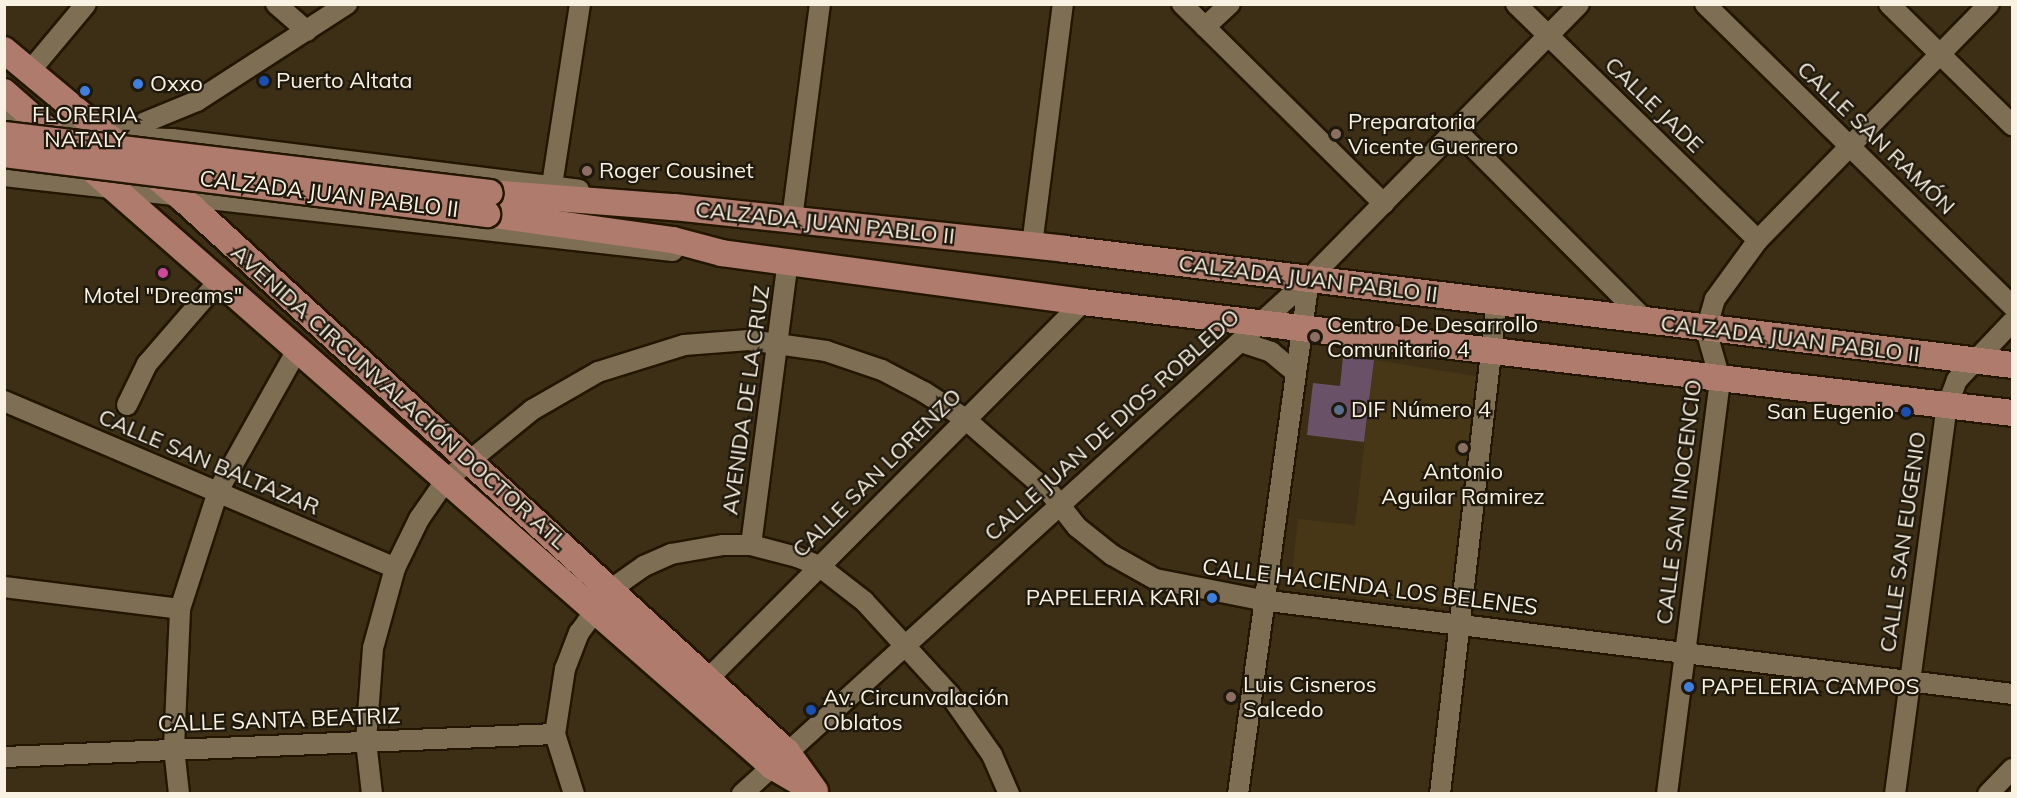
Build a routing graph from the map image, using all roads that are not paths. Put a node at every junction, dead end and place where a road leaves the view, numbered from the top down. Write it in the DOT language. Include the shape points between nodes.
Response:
graph roads {
  1 [pos="86,4"];
  2 [pos="276,4"];
  3 [pos="347,4"];
  4 [pos="580,4"];
  5 [pos="820,4"];
  6 [pos="1063,4"];
  7 [pos="1182,4"];
  8 [pos="1230,4"];
  9 [pos="1516,4"];
  10 [pos="1580,4"];
  11 [pos="1705,4"];
  12 [pos="1889,4"];
  13 [pos="1989,4"];
  14 [pos="1205,27"];
  15 [pos="307,31"];
  16 [pos="1548,36"];
  17 [pos="4,50"];
  18 [pos="1940,54"];
  19 [pos="30,71"];
  20 [pos="4,92"];
  21 [pos="4,122"];
  22 [pos="41,124"];
  23 [pos="2013,125"];
  24 [pos="1456,130"];
  25 [pos="4,135"];
  26 [pos="108,137"];
  27 [pos="1850,147"];
  28 [pos="244,150"];
  29 [pos="4,154"];
  30 [pos="4,176"];
  31 [pos="552,185"];
  32 [pos="112,190"];
  33 [pos="183,199"];
  34 [pos="488,203"];
  35 [pos="236,204"];
  36 [pos="1384,204"];
  37 [pos="674,207"];
  38 [pos="792,219"];
  39 [pos="1758,240"];
  40 [pos="1032,245"];
  41 [pos="722,253"];
  42 [pos="788,262"];
  43 [pos="1309,279"];
  44 [pos="218,282"];
  45 [pos="1083,302"];
  46 [pos="1497,302"];
  47 [pos="2013,306"];
  48 [pos="1647,322"];
  49 [pos="2013,322"];
  50 [pos="1262,323"];
  51 [pos="1302,329"];
  52 [pos="1706,330"];
  53 [pos="780,342"];
  54 [pos="1240,342"];
  55 [pos="297,350"];
  56 [pos="1491,352"];
  57 [pos="1975,361"];
  58 [pos="2013,365"];
  59 [pos="1295,372"];
  60 [pos="1720,379"];
  61 [pos="4,400"];
  62 [pos="127,405"];
  63 [pos="1947,406"];
  64 [pos="2013,413"];
  65 [pos="964,418"];
  66 [pos="467,459"];
  67 [pos="446,480"];
  68 [pos="218,491"];
  69 [pos="1059,505"];
  70 [pos="751,545"];
  71 [pos="819,566"];
  72 [pos="395,568"];
  73 [pos="4,587"];
  74 [pos="603,598"];
  75 [pos="1261,600"];
  76 [pos="180,609"];
  77 [pos="1460,623"];
  78 [pos="904,641"];
  79 [pos="1684,651"];
  80 [pos="708,679"];
  81 [pos="1908,680"];
  82 [pos="2013,694"];
  83 [pos="555,734"];
  84 [pos="366,741"];
  85 [pos="174,748"];
  86 [pos="4,757"];
  87 [pos="779,759"];
  88 [pos="2013,769"];
  89 [pos="816,792"];
  90 [pos="179,794"];
  91 [pos="372,794"];
  92 [pos="574,794"];
  93 [pos="742,794"];
  94 [pos="1009,794"];
  95 [pos="1238,794"];
  96 [pos="1440,794"];
  97 [pos="1667,794"];
  98 [pos="1896,794"];
  99 [pos="1988,794"];
  1 -- 19 [label="street"];
  2 -- 15 [label="street"];
  3 -- 15 [label="street"];
  4 -- 31 [label="street"];
  5 -- 38 [label="street"];
  6 -- 40 [label="street"];
  7 -- 14 [label="street"];
  8 -- 14 [label="street"];
  9 -- 16 [label="street, CALLE JADE"];
  10 -- 16 [label="street, CALLE JUAN DE DIOS ROBLEDO"];
  11 -- 27 [label="street, CALLE SAN RAMÓN"];
  12 -- 18 [label="street"];
  13 -- 18 [label="street"];
  14 -- 36 [label="street"];
  15 -- 26 [label="street" via="180,111"];
  16 -- 24 [label="street, CALLE JUAN DE DIOS ROBLEDO"];
  16 -- 39 [label="street, CALLE JADE"];
  17 -- 19 [label="main road, AVENIDA CIRCUNVALACIÓN DOCTOR ATL"];
  18 -- 23 [label="street"];
  18 -- 27 [label="street"];
  19 -- 26 [label="main road, AVENIDA CIRCUNVALACIÓN DOCTOR ATL"];
  20 -- 22 [label="main road, AVENIDA CIRCUNVALACIÓN DOCTOR ATL"];
  21 -- 22 [label="street, CALZADA JUAN PABLO II"];
  21 -- 30 [label="street" via="18,147"];
  22 -- 26 [label="street, CALZADA JUAN PABLO II"];
  22 -- 32 [label="main road, AVENIDA CIRCUNVALACIÓN DOCTOR ATL"];
  24 -- 36 [label="street, CALLE JUAN DE DIOS ROBLEDO"];
  24 -- 48 [label="street"];
  25 -- 34 [label="main road, CALZADA JUAN PABLO II, bridge"];
  26 -- 28 [label="street, CALZADA JUAN PABLO II"];
  26 -- 33 [label="main road, AVENIDA CIRCUNVALACIÓN DOCTOR ATL"];
  27 -- 39 [label="street"];
  27 -- 47 [label="street, CALLE SAN RAMÓN"];
  28 -- 31 [label="street, CALZADA JUAN PABLO II"];
  28 -- 35 [label="street" via="225,175"];
  29 -- 34 [label="main road, CALZADA JUAN PABLO II, bridge"];
  30 -- 32 [label="street, CALZADA JUAN PABLO II"];
  31 -- 37 [label="street, CALZADA JUAN PABLO II"];
  32 -- 33 [label="street, CALZADA JUAN PABLO II"];
  32 -- 44 [label="main road, AVENIDA CIRCUNVALACIÓN DOCTOR ATL"];
  33 -- 35 [label="street, CALZADA JUAN PABLO II"];
  33 -- 66 [label="main road, AVENIDA CIRCUNVALACIÓN DOCTOR ATL"];
  34 -- 37 [label="main road, CALZADA JUAN PABLO II"];
  34 -- 41 [label="main road, CALZADA JUAN PABLO II"];
  35 -- 41 [label="street, CALZADA JUAN PABLO II" via="613,247"];
  36 -- 43 [label="street, CALLE JUAN DE DIOS ROBLEDO"];
  37 -- 38 [label="main road, CALZADA JUAN PABLO II"];
  38 -- 40 [label="main road, CALZADA JUAN PABLO II"];
  39 -- 52 [label="street" via="1724,282"];
  40 -- 43 [label="main road, CALZADA JUAN PABLO II"];
  41 -- 42 [label="main road, CALZADA JUAN PABLO II"];
  42 -- 45 [label="main road, CALZADA JUAN PABLO II"];
  42 -- 53 [label="street, AVENIDA DE LA CRUZ"];
  43 -- 46 [label="main road, CALZADA JUAN PABLO II"];
  43 -- 50 [label="street, CALLE JUAN DE DIOS ROBLEDO"];
  43 -- 51 [label="street"];
  44 -- 55 [label="main road, AVENIDA CIRCUNVALACIÓN DOCTOR ATL"];
  44 -- 62 [label="street" via="147,364"];
  45 -- 50 [label="main road, CALZADA JUAN PABLO II"];
  45 -- 65 [label="street, CALLE SAN LORENZO"];
  46 -- 48 [label="main road, CALZADA JUAN PABLO II"];
  46 -- 56 [label="street"];
  48 -- 52 [label="main road, CALZADA JUAN PABLO II"];
  49 -- 57 [label="street, CALLE SAN EUGENIO"];
  50 -- 51 [label="main road, CALZADA JUAN PABLO II"];
  50 -- 54 [label="street, CALLE JUAN DE DIOS ROBLEDO"];
  51 -- 56 [label="main road, CALZADA JUAN PABLO II"];
  51 -- 59 [label="street"];
  52 -- 57 [label="main road, CALZADA JUAN PABLO II"];
  52 -- 60 [label="street, CALLE SAN INOCENCIO"];
  53 -- 65 [label="street, CALLE HACIENDA LOS BELENES" via="826,351 882,370"];
  53 -- 66 [label="street, CALLE HACIENDA LOS BELENES" via="684,345 642,355 598,372 532,410"];
  53 -- 70 [label="street, AVENIDA DE LA CRUZ"];
  54 -- 59 [label="street" via="1271,352"];
  54 -- 69 [label="street, CALLE JUAN DE DIOS ROBLEDO"];
  55 -- 67 [label="main road, AVENIDA CIRCUNVALACIÓN DOCTOR ATL"];
  55 -- 68 [label="street"];
  56 -- 60 [label="main road, CALZADA JUAN PABLO II"];
  56 -- 77 [label="street"];
  57 -- 58 [label="main road, CALZADA JUAN PABLO II"];
  57 -- 63 [label="street, CALLE SAN EUGENIO" via="1957,380"];
  59 -- 75 [label="street"];
  60 -- 63 [label="main road, CALZADA JUAN PABLO II"];
  60 -- 79 [label="street, CALLE SAN INOCENCIO"];
  61 -- 68 [label="street, CALLE SAN BALTAZAR"];
  63 -- 64 [label="main road, CALZADA JUAN PABLO II"];
  63 -- 81 [label="street, CALLE SAN EUGENIO"];
  65 -- 69 [label="street, CALLE HACIENDA LOS BELENES"];
  65 -- 71 [label="street, CALLE SAN LORENZO"];
  66 -- 67 [label="street, CALLE HACIENDA LOS BELENES"];
  66 -- 74 [label="main road, AVENIDA CIRCUNVALACIÓN DOCTOR ATL"];
  67 -- 72 [label="street, CALLE HACIENDA LOS BELENES"];
  67 -- 74 [label="main road, AVENIDA CIRCUNVALACIÓN DOCTOR ATL"];
  68 -- 72 [label="street, CALLE SAN BALTAZAR"];
  68 -- 76 [label="street"];
  69 -- 75 [label="street, CALLE HACIENDA LOS BELENES" via="1077,527 1112,555 1155,579"];
  69 -- 78 [label="street, CALLE JUAN DE DIOS ROBLEDO"];
  70 -- 71 [label="street"];
  70 -- 74 [label="street" via="671,554"];
  71 -- 78 [label="street"];
  71 -- 80 [label="street, CALLE SAN LORENZO"];
  72 -- 84 [label="street, CALLE HACIENDA LOS BELENES" via="373,648"];
  73 -- 76 [label="street"];
  74 -- 80 [label="main road, AVENIDA CIRCUNVALACIÓN DOCTOR ATL"];
  74 -- 83 [label="street" via="565,669"];
  74 -- 87 [label="main road, AVENIDA CIRCUNVALACIÓN DOCTOR ATL"];
  75 -- 77 [label="street, CALLE HACIENDA LOS BELENES"];
  75 -- 95 [label="street"];
  76 -- 85 [label="street"];
  77 -- 79 [label="street, CALLE HACIENDA LOS BELENES"];
  77 -- 96 [label="street"];
  78 -- 87 [label="street, CALLE JUAN DE DIOS ROBLEDO"];
  78 -- 94 [label="street" via="974,729"];
  79 -- 81 [label="street, CALLE HACIENDA LOS BELENES"];
  79 -- 97 [label="street, CALLE SAN INOCENCIO"];
  80 -- 87 [label="main road, AVENIDA CIRCUNVALACIÓN DOCTOR ATL"];
  81 -- 82 [label="street, CALLE HACIENDA LOS BELENES"];
  81 -- 98 [label="street, CALLE SAN EUGENIO"];
  83 -- 84 [label="street, CALLE SANTA BEATRIZ"];
  83 -- 92 [label="street"];
  84 -- 85 [label="street, CALLE SANTA BEATRIZ"];
  84 -- 91 [label="street, CALLE HACIENDA LOS BELENES"];
  85 -- 86 [label="street, CALLE SANTA BEATRIZ"];
  85 -- 90 [label="street"];
  87 -- 89 [label="main road"];
  87 -- 93 [label="street, CALLE JUAN DE DIOS ROBLEDO"];
  88 -- 99 [label="street"];
}
